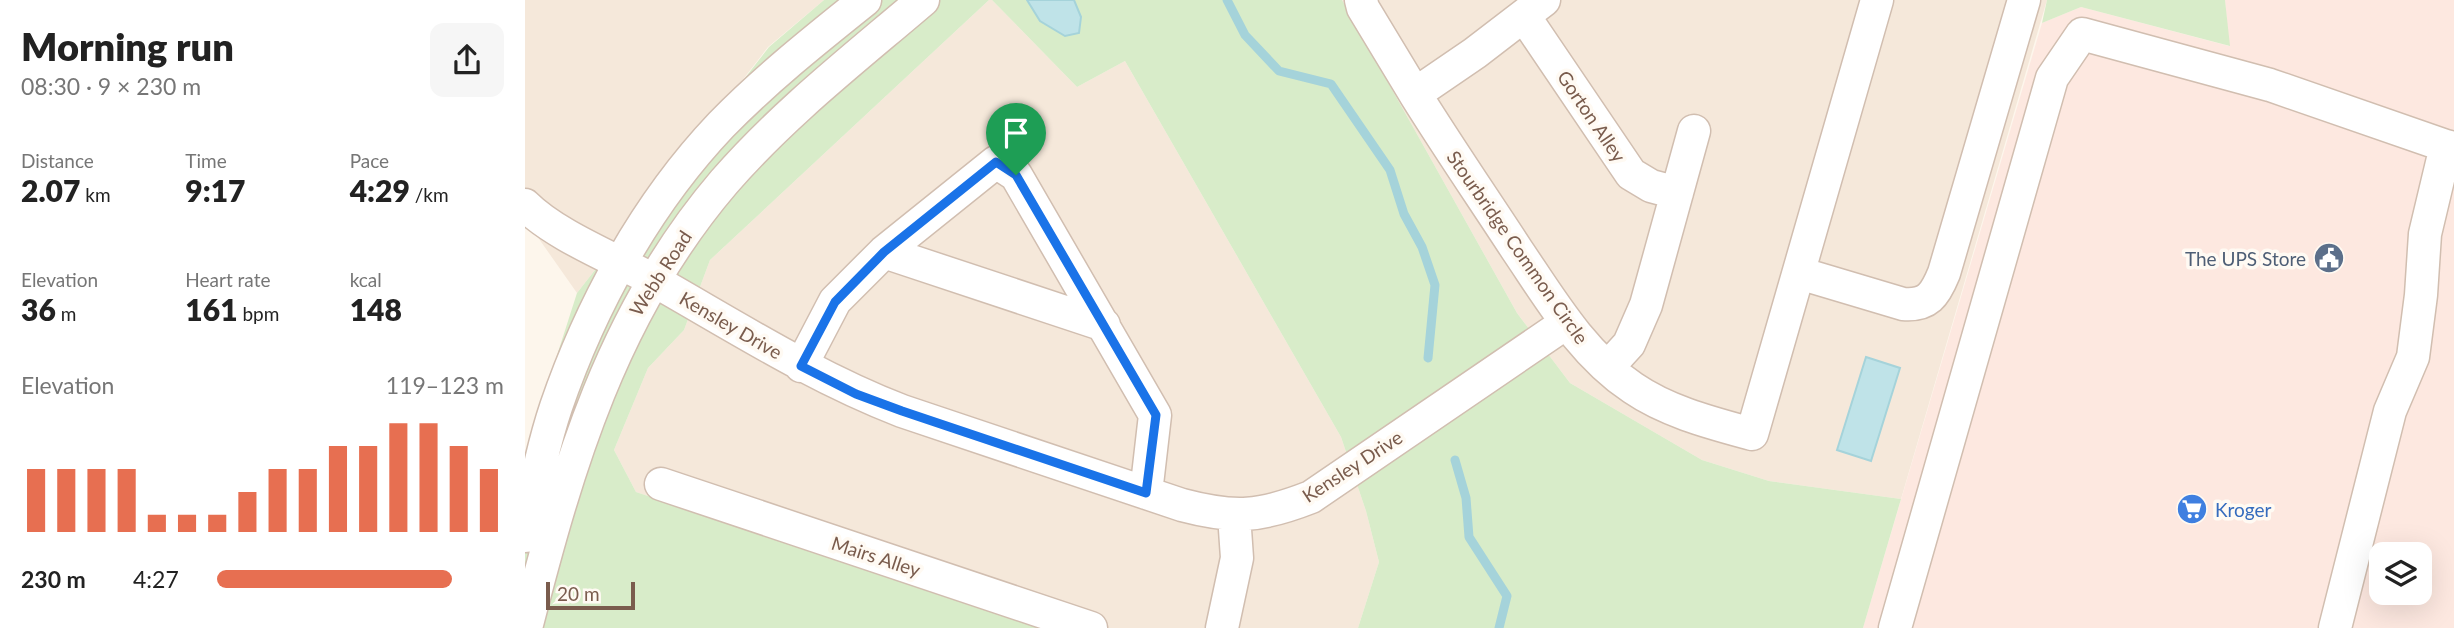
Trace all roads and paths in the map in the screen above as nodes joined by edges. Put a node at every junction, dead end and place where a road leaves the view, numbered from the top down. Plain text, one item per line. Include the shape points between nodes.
1 (865, 0) edge
2 (923, 0) edge
3 (1361, 0) edge
4 (1877, 0) edge
5 (2024, 0) edge
6 (1534, 8) edge
7 (1415, 93) junction
8 (1694, 131) dead end
9 (2450, 147) edge
10 (1677, 193) junction
11 (2443, 204) edge
12 (525, 205) edge
13 (884, 252) junction
14 (621, 263) junction
15 (1799, 273) junction
16 (653, 280) junction
17 (1566, 323) junction
18 (1104, 325) junction
19 (801, 366) junction
20 (1608, 367) junction
21 (661, 484) dead end
22 (1146, 493) junction
23 (1234, 515) junction
24 (525, 536) edge
25 (526, 628) edge
26 (1091, 628) edge
27 (1222, 628) edge
28 (1895, 628) edge
29 (2335, 628) edge

1 - 14 street, Webb Road via 776,71 720,127 662,199
2 - 16 street, Webb Road via 763,142 724,183
3 - 7 street, Stourbridge Common Circle
4 - 15 street, Stourbridge Common Circle
5 - 15 street via 1938,288 1928,300 1903,304
6 - 7 street
6 - 10 street, Gorton Alley via 1631,174
7 - 17 street, Stourbridge Common Circle
8 - 10 street
9 - 11 street
9 - 28 street via 2270,85 2082,34 2052,78
10 - 20 street via 1642,317 1629,344
11 - 29 street via 2425,234 2413,357 2391,411
12 - 14 street, Kensley Drive via 533,214
13 - 18 street
13 - 18 street via 996,162 1016,175
13 - 19 street via 835,302
14 - 16 street, Kensley Drive
14 - 24 street, Webb Road via 595,311 556,408
15 - 20 street, Stourbridge Common Circle via 1752,434 1668,406 1633,389
16 - 19 street, Kensley Drive
16 - 25 street, Webb Road via 625,330 593,406
17 - 20 street, Stourbridge Common Circle
17 - 23 street, Kensley Drive via 1311,496 1279,509
18 - 22 street via 1156,415
19 - 22 street, Kensley Drive via 902,411
21 - 26 street, Mairs Alley
22 - 23 street, Kensley Drive
23 - 27 street via 1237,558

